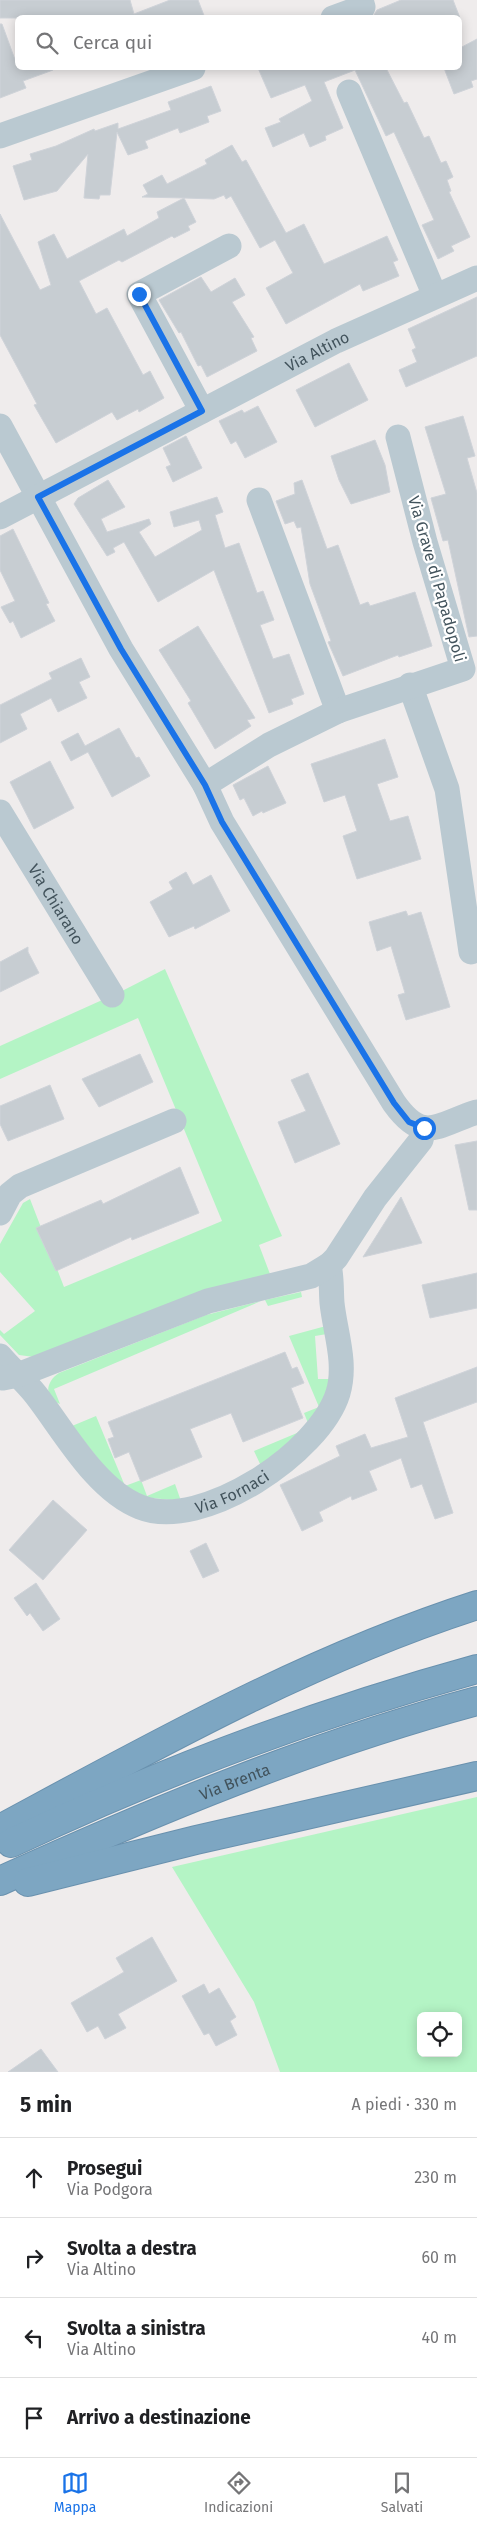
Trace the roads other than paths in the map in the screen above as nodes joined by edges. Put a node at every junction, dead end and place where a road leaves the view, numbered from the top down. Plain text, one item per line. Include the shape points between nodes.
1 (362, 4) edge
2 (339, 15) edge
3 (187, 70) edge
4 (349, 92) dead end
5 (0, 136) edge
6 (229, 246) dead end
7 (477, 278) edge
8 (435, 296) junction
9 (202, 411) junction
10 (0, 426) edge
11 (398, 437) dead end
12 (38, 497) junction
13 (259, 500) dead end
14 (0, 517) edge
15 (410, 685) junction
16 (338, 710) junction
17 (205, 785) junction
18 (0, 812) edge
19 (472, 952) dead end
20 (112, 995) dead end
21 (477, 1112) edge
22 (174, 1121) dead end
23 (424, 1128) junction
24 (0, 1213) edge
25 (329, 1265) junction
26 (0, 1356) edge
27 (9, 1377) edge
28 (477, 1605) edge
29 (477, 1669) edge
30 (477, 1701) edge
31 (477, 1776) edge
32 (0, 1829) edge
33 (0, 1848) edge
34 (0, 1881) edge
35 (0, 1888) edge

1 - 2 street
3 - 5 street
4 - 8 street
6 - 9 street via 139,294
7 - 8 street, Via Altino
8 - 9 street, Via Altino via 336,341
9 - 12 street, Via Altino
10 - 12 street
11 - 15 street, Via Grave di Papadopoli via 463,669
12 - 14 street, Via Altino
12 - 17 street via 121,649
13 - 16 street
15 - 16 street, Via Grave di Papadopoli
15 - 19 street via 447,789
16 - 17 street, Via Grave di Papadopoli via 269,745
17 - 23 street via 222,822 394,1103 409,1122
18 - 20 street, Via Chiarano
21 - 23 street via 438,1128
22 - 24 street via 20,1186 10,1194
23 - 25 street via 421,1140 375,1198
25 - 27 street via 311,1276 208,1302
25 - 27 street, Via Fornaci via 341,1366 339,1390 329,1415 303,1445 273,1468 243,1487 196,1508 173,1513 157,1512 139,1507 116,1493
26 - 27 street, Via Fornaci
28 - 32 highway via 286,1681 190,1727
29 - 33 highway, Via Brenta via 309,1720 93,1804
30 - 34 highway, Via Brenta via 319,1750 105,1834
31 - 35 highway

